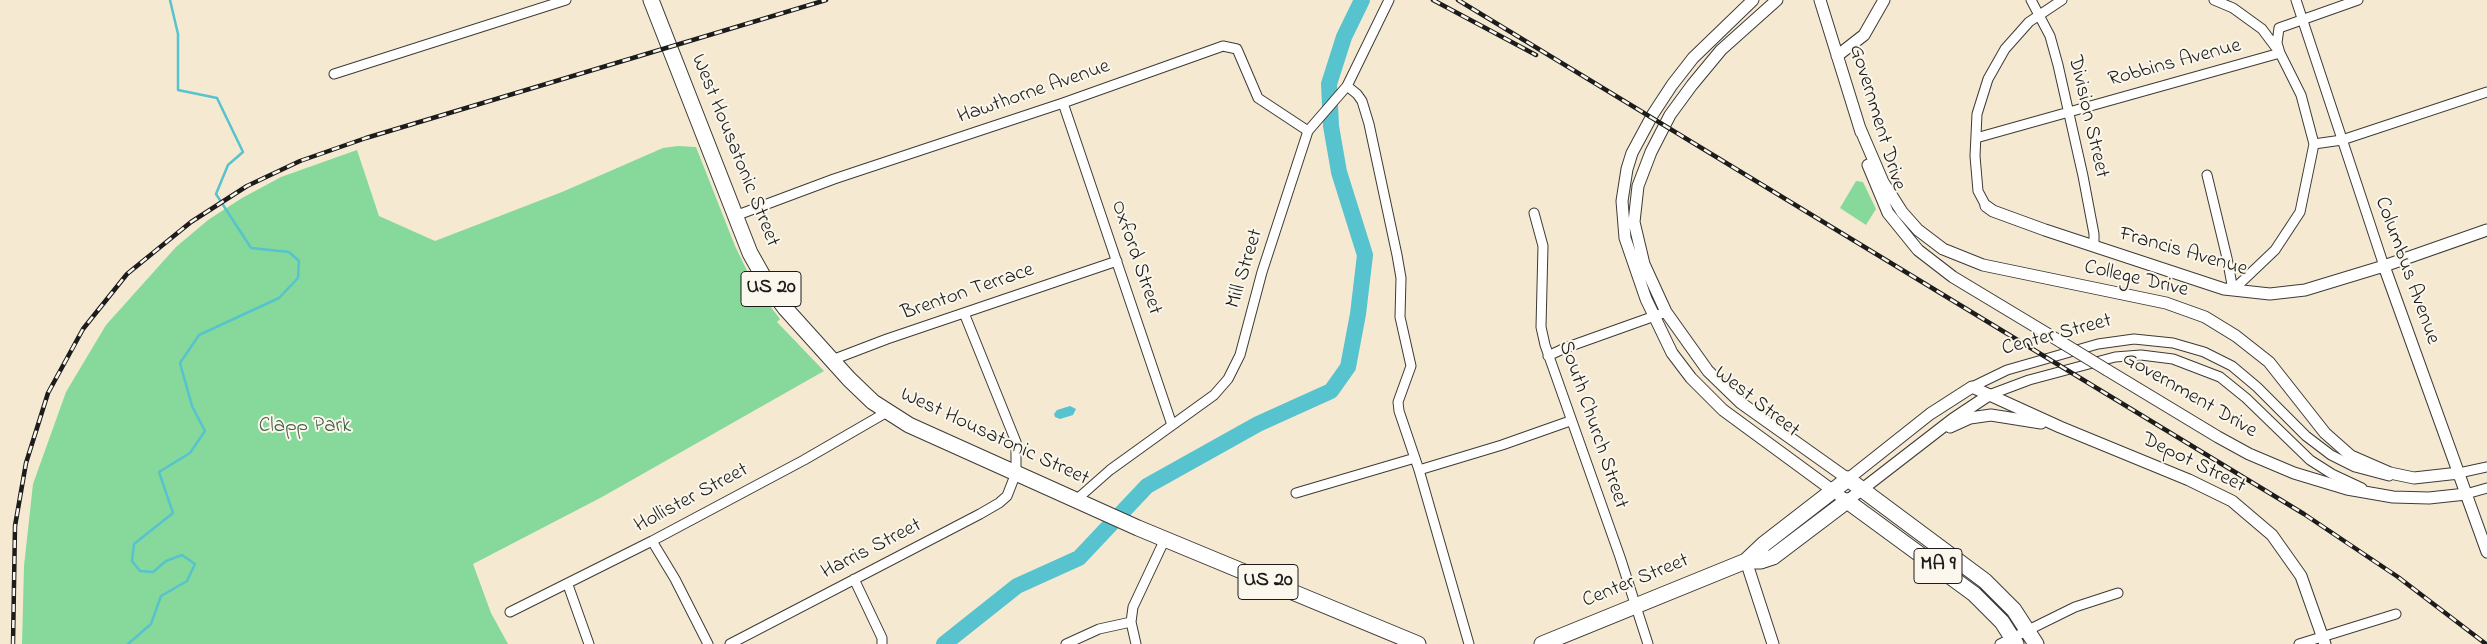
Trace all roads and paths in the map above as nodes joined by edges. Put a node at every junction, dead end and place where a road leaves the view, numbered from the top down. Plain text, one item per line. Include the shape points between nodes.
1 (566, 0) edge
2 (651, 0) edge
3 (1390, 0) edge
4 (1753, 0) edge
5 (1777, 0) edge
6 (1782, 0) edge
7 (1820, 0) edge
8 (1884, 0) edge
9 (2031, 0) edge
10 (2062, 0) edge
11 (2214, 0) edge
12 (2296, 0) edge
13 (2358, 0) edge
14 (1766, 9) junction
15 (2038, 16) junction
16 (2302, 19) junction
17 (2280, 53) junction
18 (1837, 56) junction
19 (334, 74) dead end
20 (1347, 86) junction
21 (2487, 92) edge
22 (1063, 103) junction
23 (2068, 112) junction
24 (1859, 126) junction
25 (1308, 131) junction
26 (1976, 138) junction
27 (2342, 140) junction
28 (2314, 144) junction
29 (2207, 175) dead end
30 (1986, 206) joint
31 (1534, 213) dead end
32 (736, 216) junction
33 (2487, 230) edge
34 (2094, 246) junction
35 (1117, 262) junction
36 (2384, 266) junction
37 (2233, 290) junction
38 (1666, 312) junction
39 (964, 313) junction
40 (1653, 317) junction
41 (1548, 356) junction
42 (832, 360) junction
43 (1972, 387) junction
44 (1989, 395) junction
45 (887, 412) junction
46 (1570, 421) junction
47 (1172, 425) junction
48 (2060, 427) junction
49 (1936, 433) junction
50 (1415, 458) junction
51 (2487, 467) edge
52 (1419, 470) junction
53 (2459, 473) junction
54 (1016, 474) junction
55 (2414, 478) junction
56 (1848, 479) junction
57 (2487, 488) edge
58 (1862, 490) junction
59 (1834, 491) junction
60 (1296, 493) dead end
61 (2466, 494) junction
62 (2381, 495) junction
63 (1847, 501) junction
64 (1082, 502) junction
65 (652, 540) junction
66 (1165, 540) junction
67 (2487, 552) edge
68 (1746, 561) junction
69 (854, 579) junction
70 (568, 585) junction
71 (2118, 593) dead end
72 (1635, 606) junction
73 (510, 612) dead end
74 (2396, 614) dead end
75 (1131, 622) junction
76 (2028, 630) junction
77 (881, 640) edge
78 (2324, 640) edge
79 (2009, 642) edge
80 (589, 644) edge
81 (708, 644) edge
82 (730, 644) edge
83 (1066, 644) edge
84 (1136, 644) edge
85 (1418, 644) edge
86 (1469, 644) edge
87 (1542, 644) edge
88 (1648, 644) edge
89 (1773, 644) edge
90 (2036, 644) edge
91 (2300, 644) edge

1 - 19 street
2 - 32 highway, West Housatonic Street / US 20
3 - 20 street, Mill Street
4 - 40 street, West Street via 1693,58 1672,86 1653,114 1627,169 1622,201 1625,238
5 - 14 street, West Street
6 - 14 street, West Street
7 - 18 street, Government Drive
8 - 18 street via 1864,36
9 - 15 street, Division Street
10 - 15 street
11 - 17 street via 2233,8 2262,29
12 - 16 street, Columbus Avenue
13 - 16 street
14 - 38 street, West Street via 1721,50 1692,84 1670,116 1640,179 1635,206 1637,242 1652,285
15 - 23 street, Division Street via 2050,36
15 - 26 street via 2005,49 1988,79 1977,114
16 - 17 street via 2279,28 2277,43
16 - 27 street, Columbus Avenue
17 - 23 street, Robbins Avenue
17 - 28 street via 2301,96
18 - 24 street, Government Drive
20 - 25 street, Mill Street
20 - 50 street via 1362,101 1369,124 1398,262 1400,317 1410,366 1398,402
21 - 27 street
22 - 25 street, Hawthorne Avenue via 1230,46 1237,49 1242,57 1258,98
22 - 32 street, Hawthorne Avenue
22 - 35 street, Oxford Street
23 - 26 street, Robbins Avenue
23 - 34 street, Division Street
24 - 55 street, College Drive via 1890,194 1912,224 1935,243 1983,265 2166,303 2205,317 2269,362 2341,450 2377,468
24 - 62 street, Government Drive, bridge via 1877,191 1893,221 1928,260 2249,454 2314,480
25 - 47 street, Mill Street via 1262,272 1240,355 1221,388
26 - 30 street via 1978,191
27 - 28 street
27 - 36 street, Columbus Avenue
28 - 37 street via 2300,212 2274,250
29 - 37 street
30 - 34 street, Francis Avenue
31 - 41 street, South Church Street via 1543,246 1541,328
32 - 42 highway, West Housatonic Street / US 20 via 750,253 768,285
33 - 36 street, Francis Avenue
34 - 37 street, Francis Avenue
35 - 39 street, Brenton Terrace
35 - 47 street, Oxford Street
36 - 37 street, Francis Avenue via 2305,290 2270,294
36 - 53 street, Columbus Avenue
38 - 40 street
38 - 56 street, West Street via 1695,356 1729,393
39 - 42 street, Brenton Terrace
39 - 54 street via 1016,442
40 - 41 street
40 - 59 street, West Street via 1680,365 1713,400
41 - 46 street, South Church Street
42 - 45 highway, West Housatonic Street / US 20 via 862,392
43 - 44 street, Depot Street
43 - 55 street, Center Street via 2007,370 2104,343 2145,339 2174,343 2204,352 2232,366 2331,456 2365,471
43 - 56 street, Center Street via 1930,414
44 - 48 street, Depot Street
44 - 49 street, Center Street
44 - 62 street, Center Street via 2029,380 2115,357 2141,355 2173,359 2220,377 2310,460 2337,477
45 - 54 highway, West Housatonic Street / US 20
45 - 65 street, Hollister Street
46 - 52 street
46 - 72 street, South Church Street
47 - 64 street, Mill Street via 1110,470
48 - 49 street, Depot Street via 1991,415 1970,418
48 - 78 street, Depot Street via 2211,490 2246,511 2272,535 2293,562
49 - 58 street, Center Street
50 - 52 street
50 - 60 street
51 - 53 street, Center Street
52 - 86 street
53 - 55 street, Center Street
53 - 61 street, Columbus Avenue
54 - 64 highway, West Housatonic Street / US 20
54 - 69 street, Harris Street via 1007,496 999,503
56 - 58 highway, West Street / MA 9
56 - 59 highway, Center Street
57 - 61 street, Center Street
58 - 63 street, Center Street
58 - 76 highway, West Street / MA 9 via 1986,581
59 - 63 street, West Street
59 - 68 highway, Center Street
61 - 62 street, Center Street via 2429,498
61 - 67 street, Columbus Avenue
63 - 68 highway, Center Street via 1773,557
63 - 79 highway, West Street / MA 9 via 1989,607
64 - 66 highway, West Housatonic Street / US 20
65 - 70 street, Hollister Street
65 - 81 street
66 - 75 street via 1133,607
66 - 85 highway, West Housatonic Street / US 20
68 - 72 highway, Center Street
68 - 89 street
69 - 77 street
69 - 82 street, Harris Street
70 - 73 street, Hollister Street
70 - 80 street
71 - 76 street
72 - 87 highway, Center Street
72 - 88 street, South Church Street
74 - 78 street
75 - 83 street via 1099,629
75 - 84 street
76 - 79 street
76 - 90 highway, West Street / MA 9
78 - 91 street

